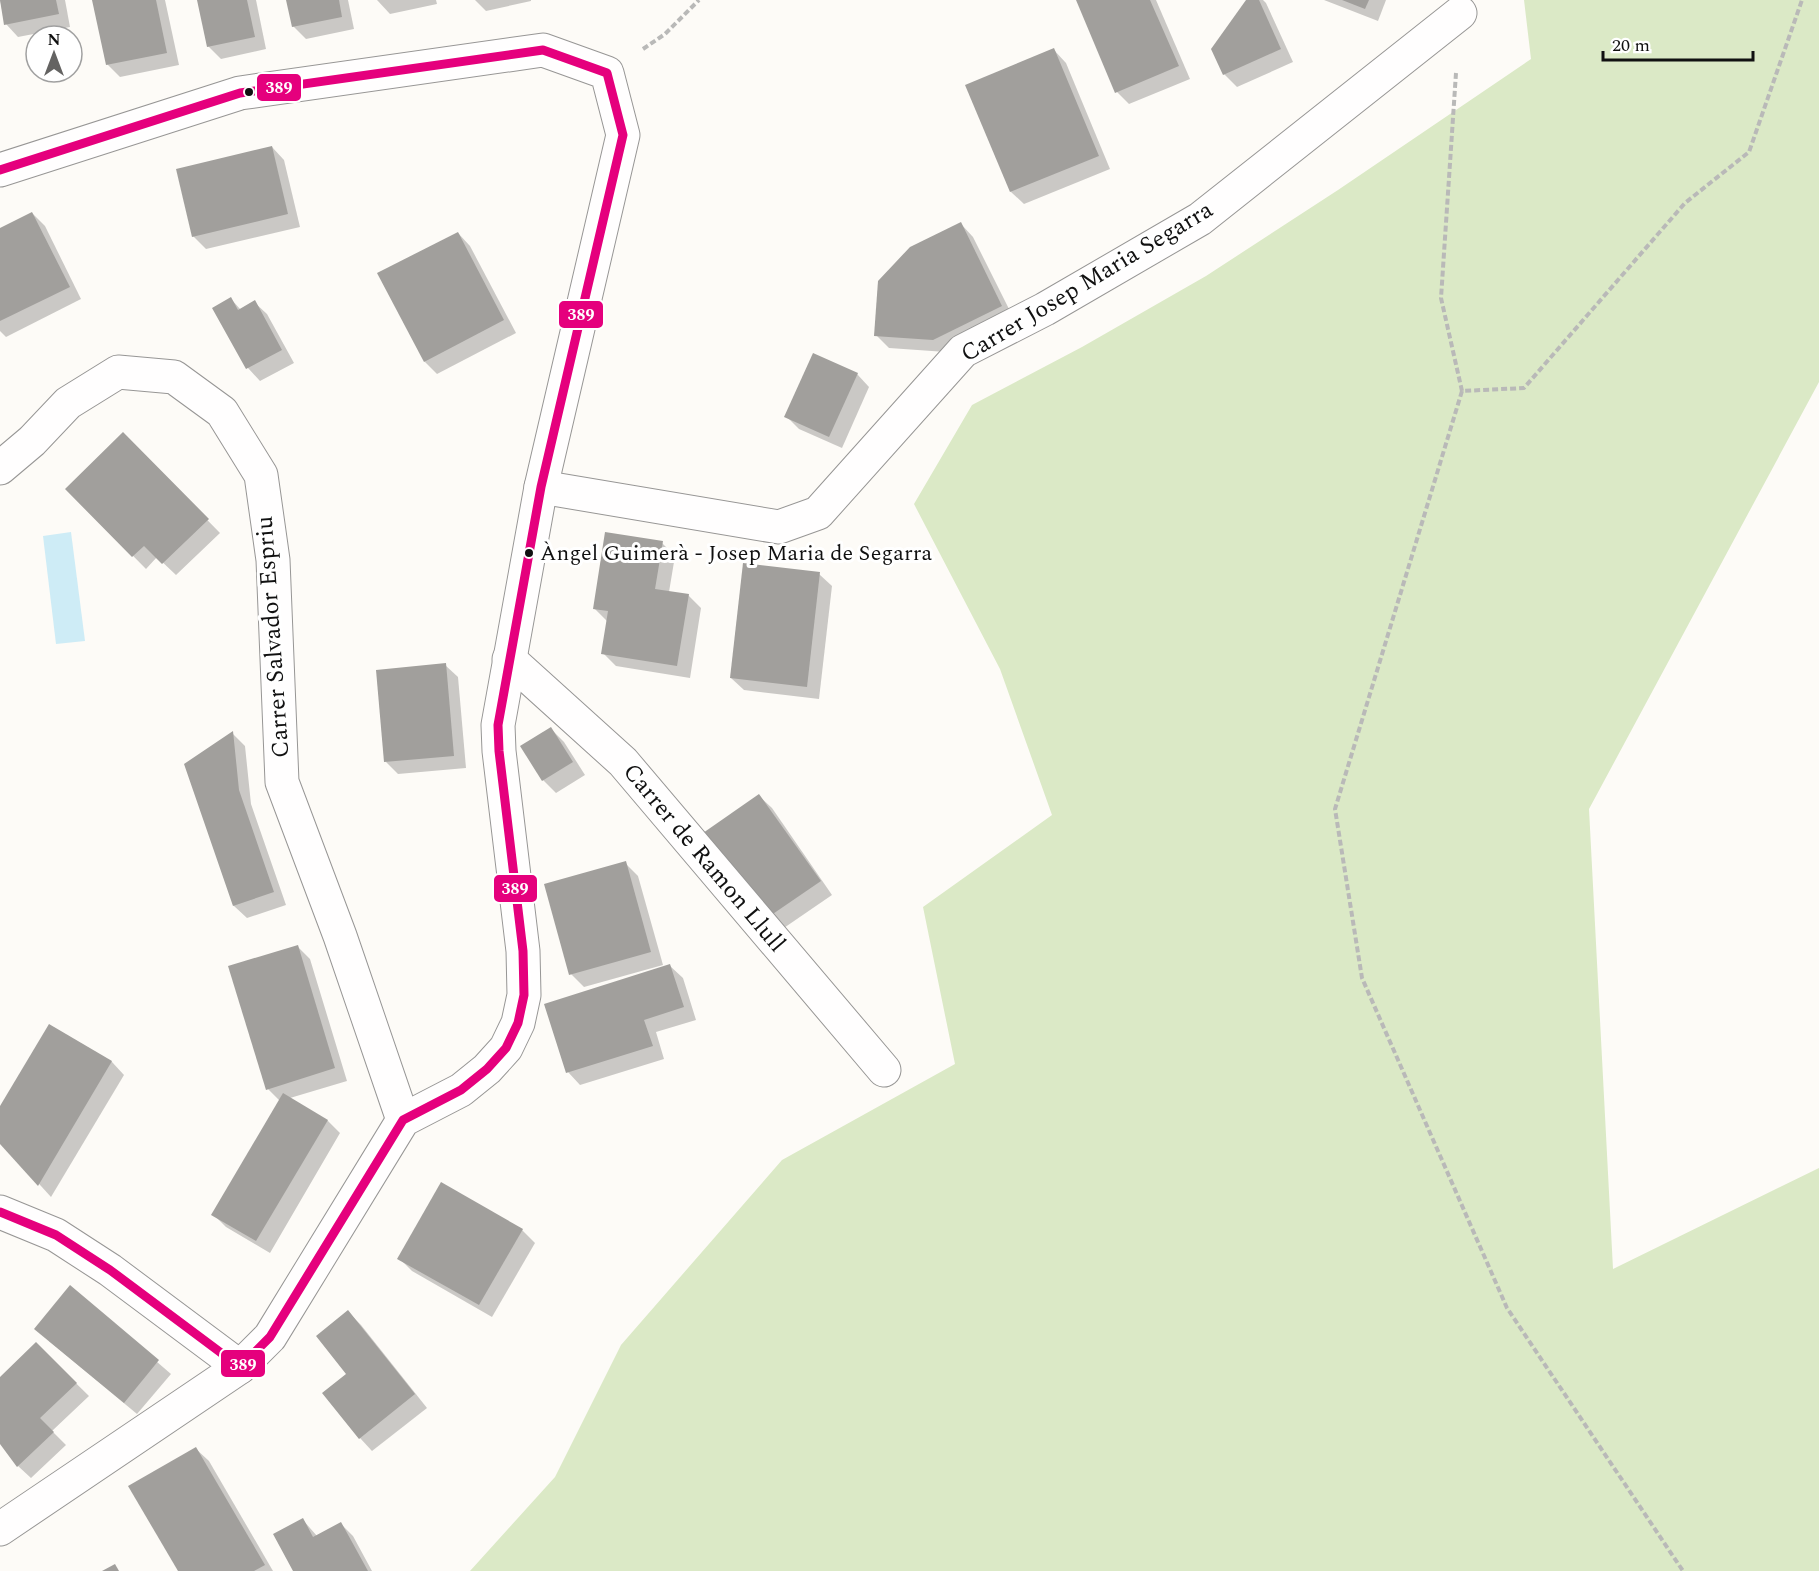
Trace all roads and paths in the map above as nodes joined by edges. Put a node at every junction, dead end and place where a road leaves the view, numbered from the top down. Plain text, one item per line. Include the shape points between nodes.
1 (699, 0) edge
2 (1802, 0) edge
3 (1460, 13) joint
4 (607, 72) junction
5 (0, 170) edge
6 (1462, 391) junction
7 (0, 468) edge
8 (541, 487) junction
9 (509, 659) junction
10 (884, 1070) dead end
11 (403, 1120) junction
12 (0, 1212) edge
13 (240, 1367) junction
14 (0, 1529) edge
15 (1683, 1571) edge

1 - 4 path via 665,34
2 - 6 path via 1749,153 1685,203 1524,388
3 - 6 path via 1441,298
3 - 8 street, Carrer Josep Maria Segarra via 1200,219 1045,309 963,351 818,513 779,527
4 - 5 street via 543,50 240,93
4 - 8 street via 623,135
6 - 15 path via 1335,809 1362,978 1507,1308
7 - 11 street, Carrer Salvador Espriu via 68,403 118,372 174,377 222,412 256,466 261,475 273,560 282,782
8 - 9 street
9 - 10 street, Carrer de Ramon Llull via 623,762
9 - 11 street via 498,725 523,951 524,995 518,1023 506,1048 487,1069 460,1090
11 - 13 street via 270,1337
12 - 13 street via 56,1234
13 - 14 street

